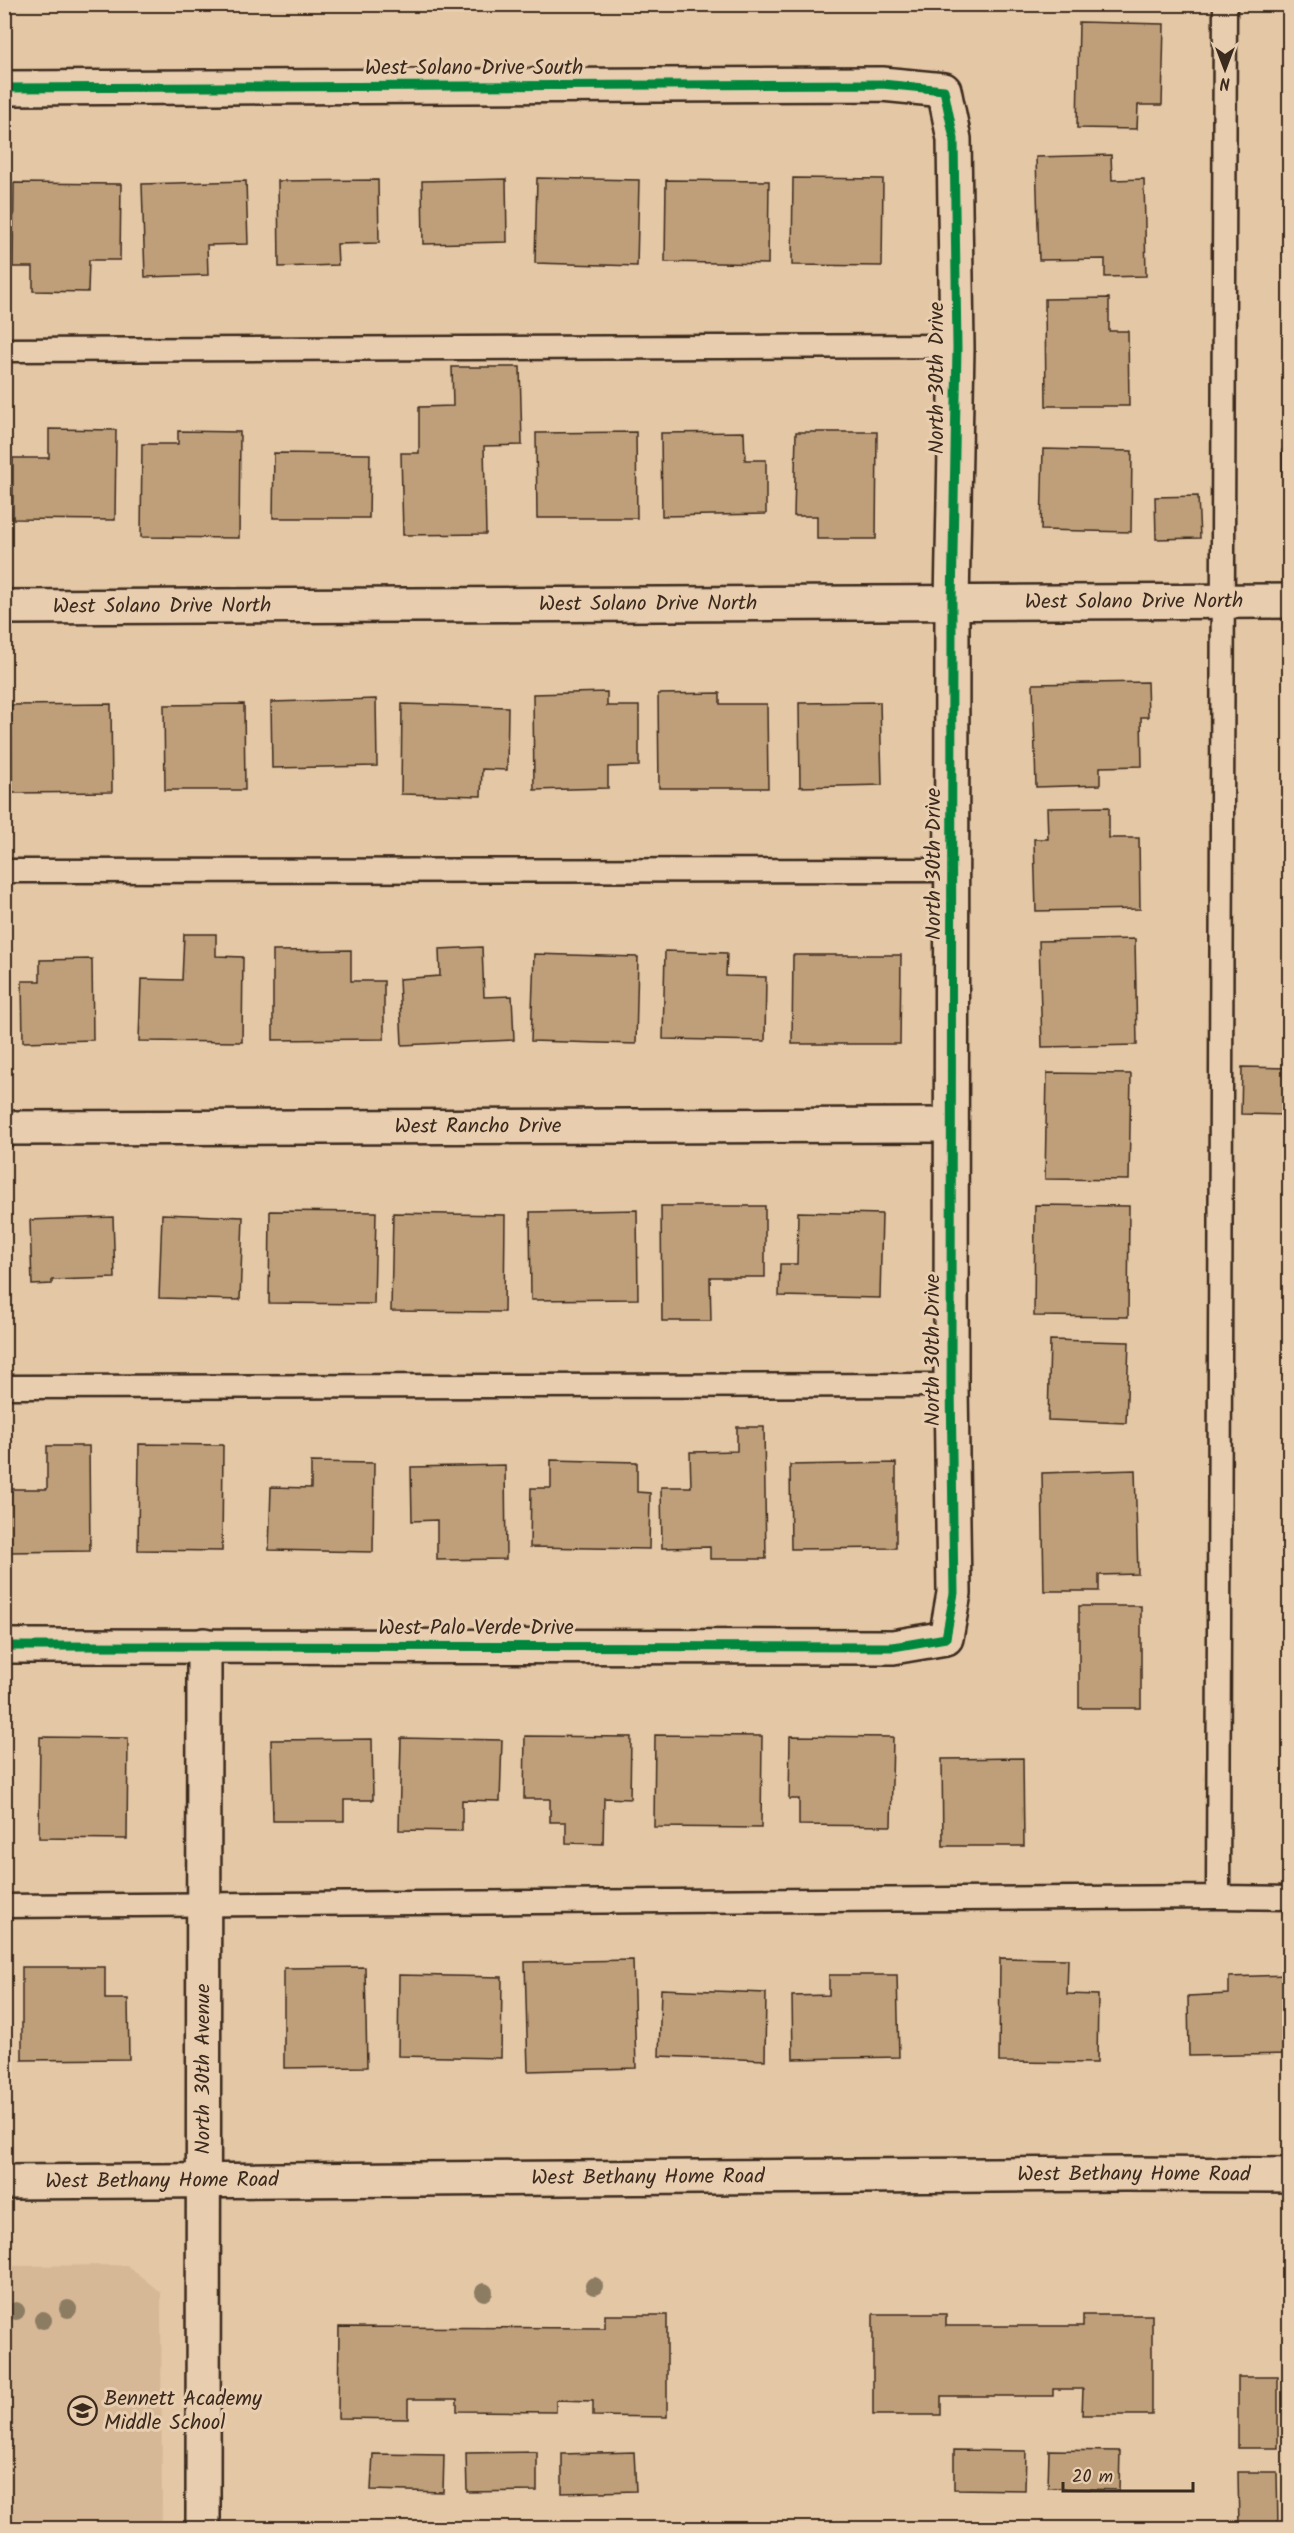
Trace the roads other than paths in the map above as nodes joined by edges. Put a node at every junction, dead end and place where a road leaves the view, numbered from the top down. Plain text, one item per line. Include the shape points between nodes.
1 (1225, 4) edge
2 (4, 88) edge
3 (944, 90) joint
4 (956, 346) junction
5 (4, 350) edge
6 (1223, 602) junction
7 (1290, 602) edge
8 (952, 603) junction
9 (4, 607) edge
10 (952, 870) junction
11 (4, 871) edge
12 (951, 1125) junction
13 (4, 1128) edge
14 (951, 1385) junction
15 (4, 1387) edge
16 (946, 1638) joint
17 (204, 1645) junction
18 (4, 1646) edge
19 (1218, 1897) junction
20 (1290, 1898) edge
21 (205, 1905) junction
22 (4, 1906) edge
23 (1290, 2175) edge
24 (204, 2181) junction
25 (4, 2182) edge
26 (203, 2529) edge

1 - 6 lane
2 - 3 street, West Solano Drive South via 882,84
3 - 4 street, North 30th Drive via 954,140
4 - 5 lane
4 - 8 street, North 30th Drive
6 - 7 street, West Solano Drive North
6 - 8 street, West Solano Drive North
6 - 19 lane
8 - 9 street, West Solano Drive North
8 - 10 street, North 30th Drive
10 - 11 lane
10 - 12 street, North 30th Drive
12 - 13 street, West Rancho Drive
12 - 14 street, North 30th Drive
14 - 15 lane
14 - 16 street, North 30th Drive via 954,1593
16 - 17 street, West Palo Verde Drive via 892,1647
17 - 18 street, West Palo Verde Drive
17 - 21 street, North 30th Avenue
19 - 20 lane
19 - 21 lane
21 - 22 lane
21 - 24 street, North 30th Avenue
23 - 24 street, West Bethany Home Road
24 - 25 street, West Bethany Home Road
24 - 26 street, North 30th Avenue

